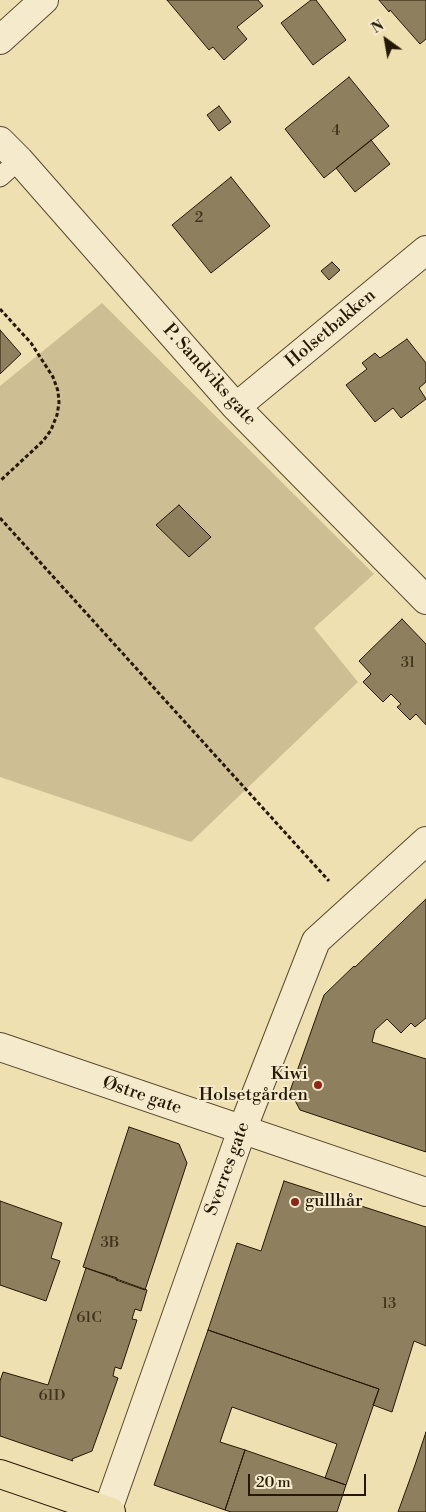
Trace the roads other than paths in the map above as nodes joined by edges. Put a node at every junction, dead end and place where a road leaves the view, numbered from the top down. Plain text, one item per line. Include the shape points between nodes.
1 (44, 0) edge
2 (0, 40) edge
3 (6, 159) edge
4 (426, 250) edge
5 (236, 407) junction
6 (426, 600) edge
7 (426, 841) edge
8 (0, 1047) edge
9 (242, 1130) junction
10 (426, 1192) edge
11 (0, 1474) edge
12 (108, 1512) edge

1 - 2 street
3 - 5 street, P. Sandviks gate
4 - 5 street, Holsetbakken
5 - 6 street, P. Sandviks gate
7 - 9 street, Sverres gate via 316,941
8 - 9 street, Østre gate
9 - 10 street, Østre gate
9 - 12 street, Sverres gate
11 - 12 main road

